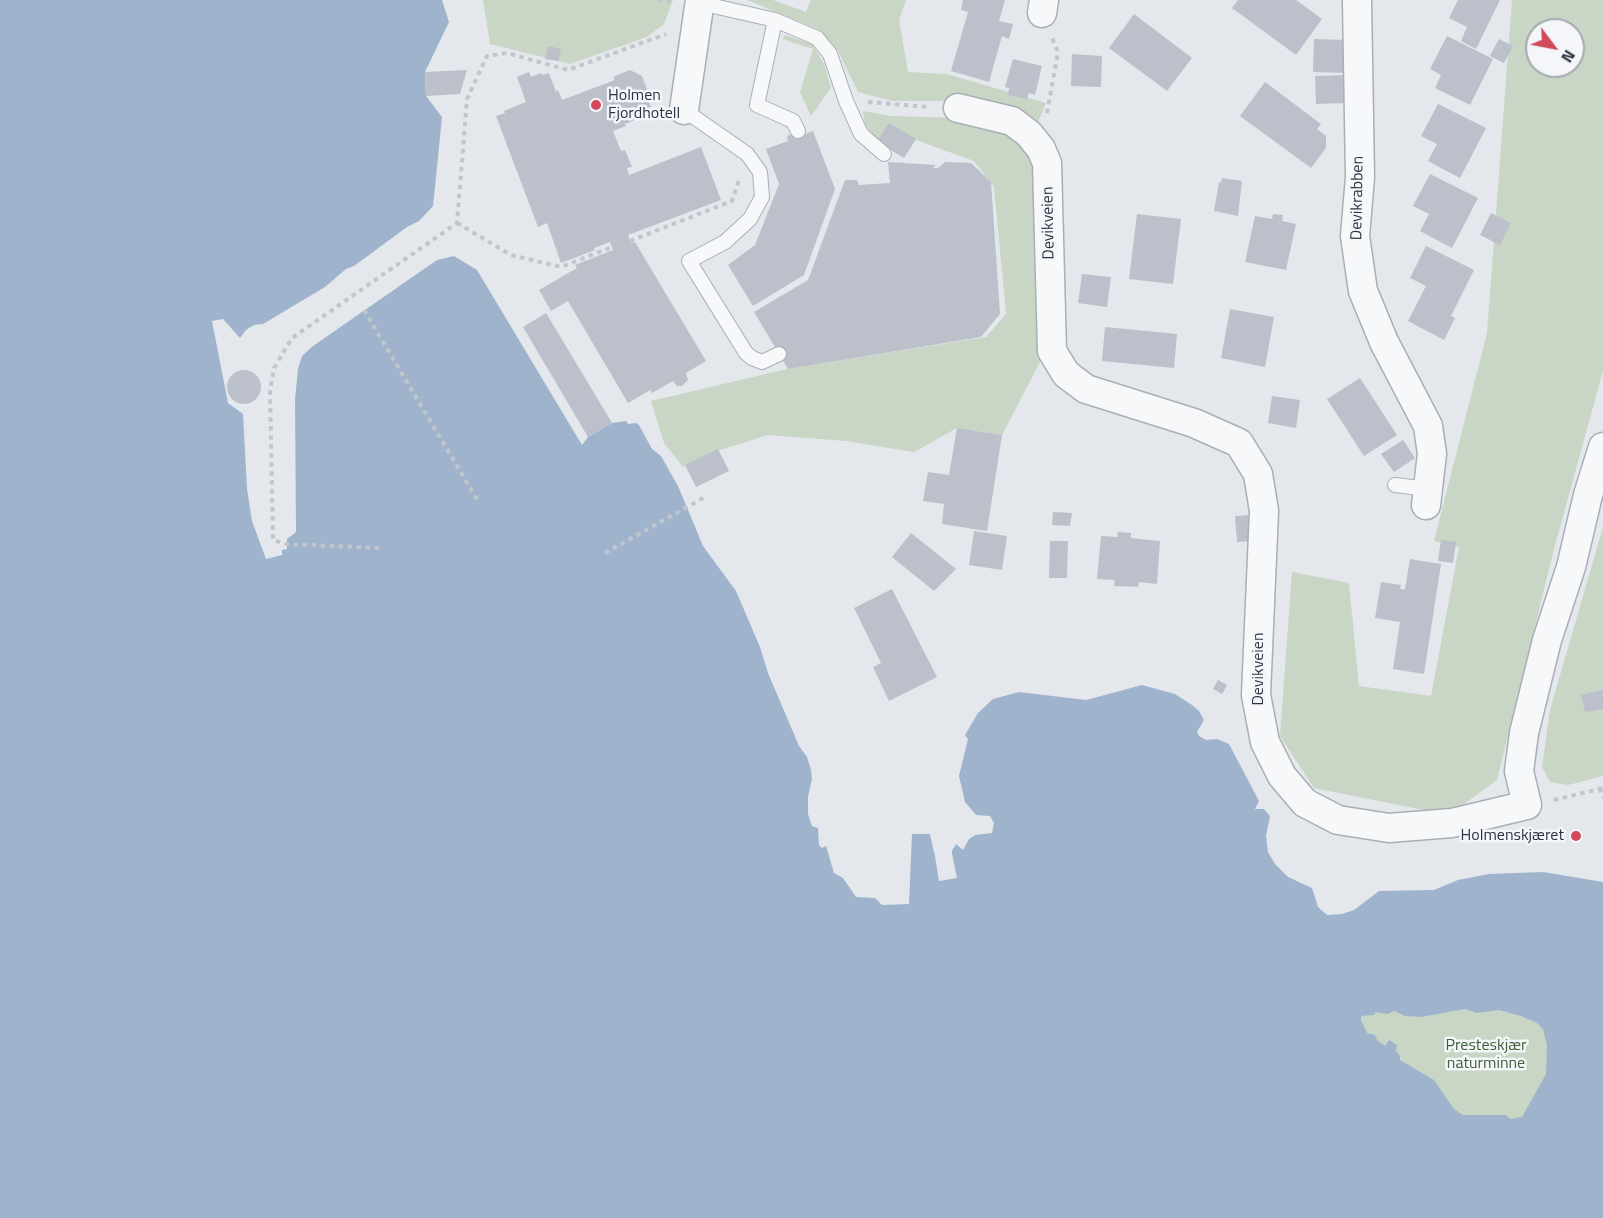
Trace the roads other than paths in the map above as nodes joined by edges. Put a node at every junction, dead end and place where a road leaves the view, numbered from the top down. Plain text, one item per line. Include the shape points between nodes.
1 (1357, 0) edge
2 (699, 9) edge
3 (775, 20) junction
4 (958, 108) road end
5 (684, 110) joint
6 (798, 131) dead end
7 (884, 153) dead end
8 (779, 354) dead end
9 (1603, 447) edge
10 (1395, 486) dead end
11 (1427, 497) joint

1 - 11 street, Devikrabben via 1360,177 1355,236 1363,291 1384,342 1428,426 1432,454
2 - 3 lane
2 - 5 street
3 - 6 lane via 757,105 793,121
3 - 7 lane via 817,38 830,54 861,134
4 - 9 street, Devikveien via 1012,121 1029,134 1047,163 1052,351 1066,374 1086,389 1194,423 1239,443 1258,474 1264,511 1256,694 1265,742 1282,776 1305,803 1338,820 1389,828 1452,823 1527,805 1519,771 1524,733
5 - 8 lane via 747,154 760,172 762,197 750,219 725,242 689,261 747,353 762,362
10 - 11 lane, Devikrabben

